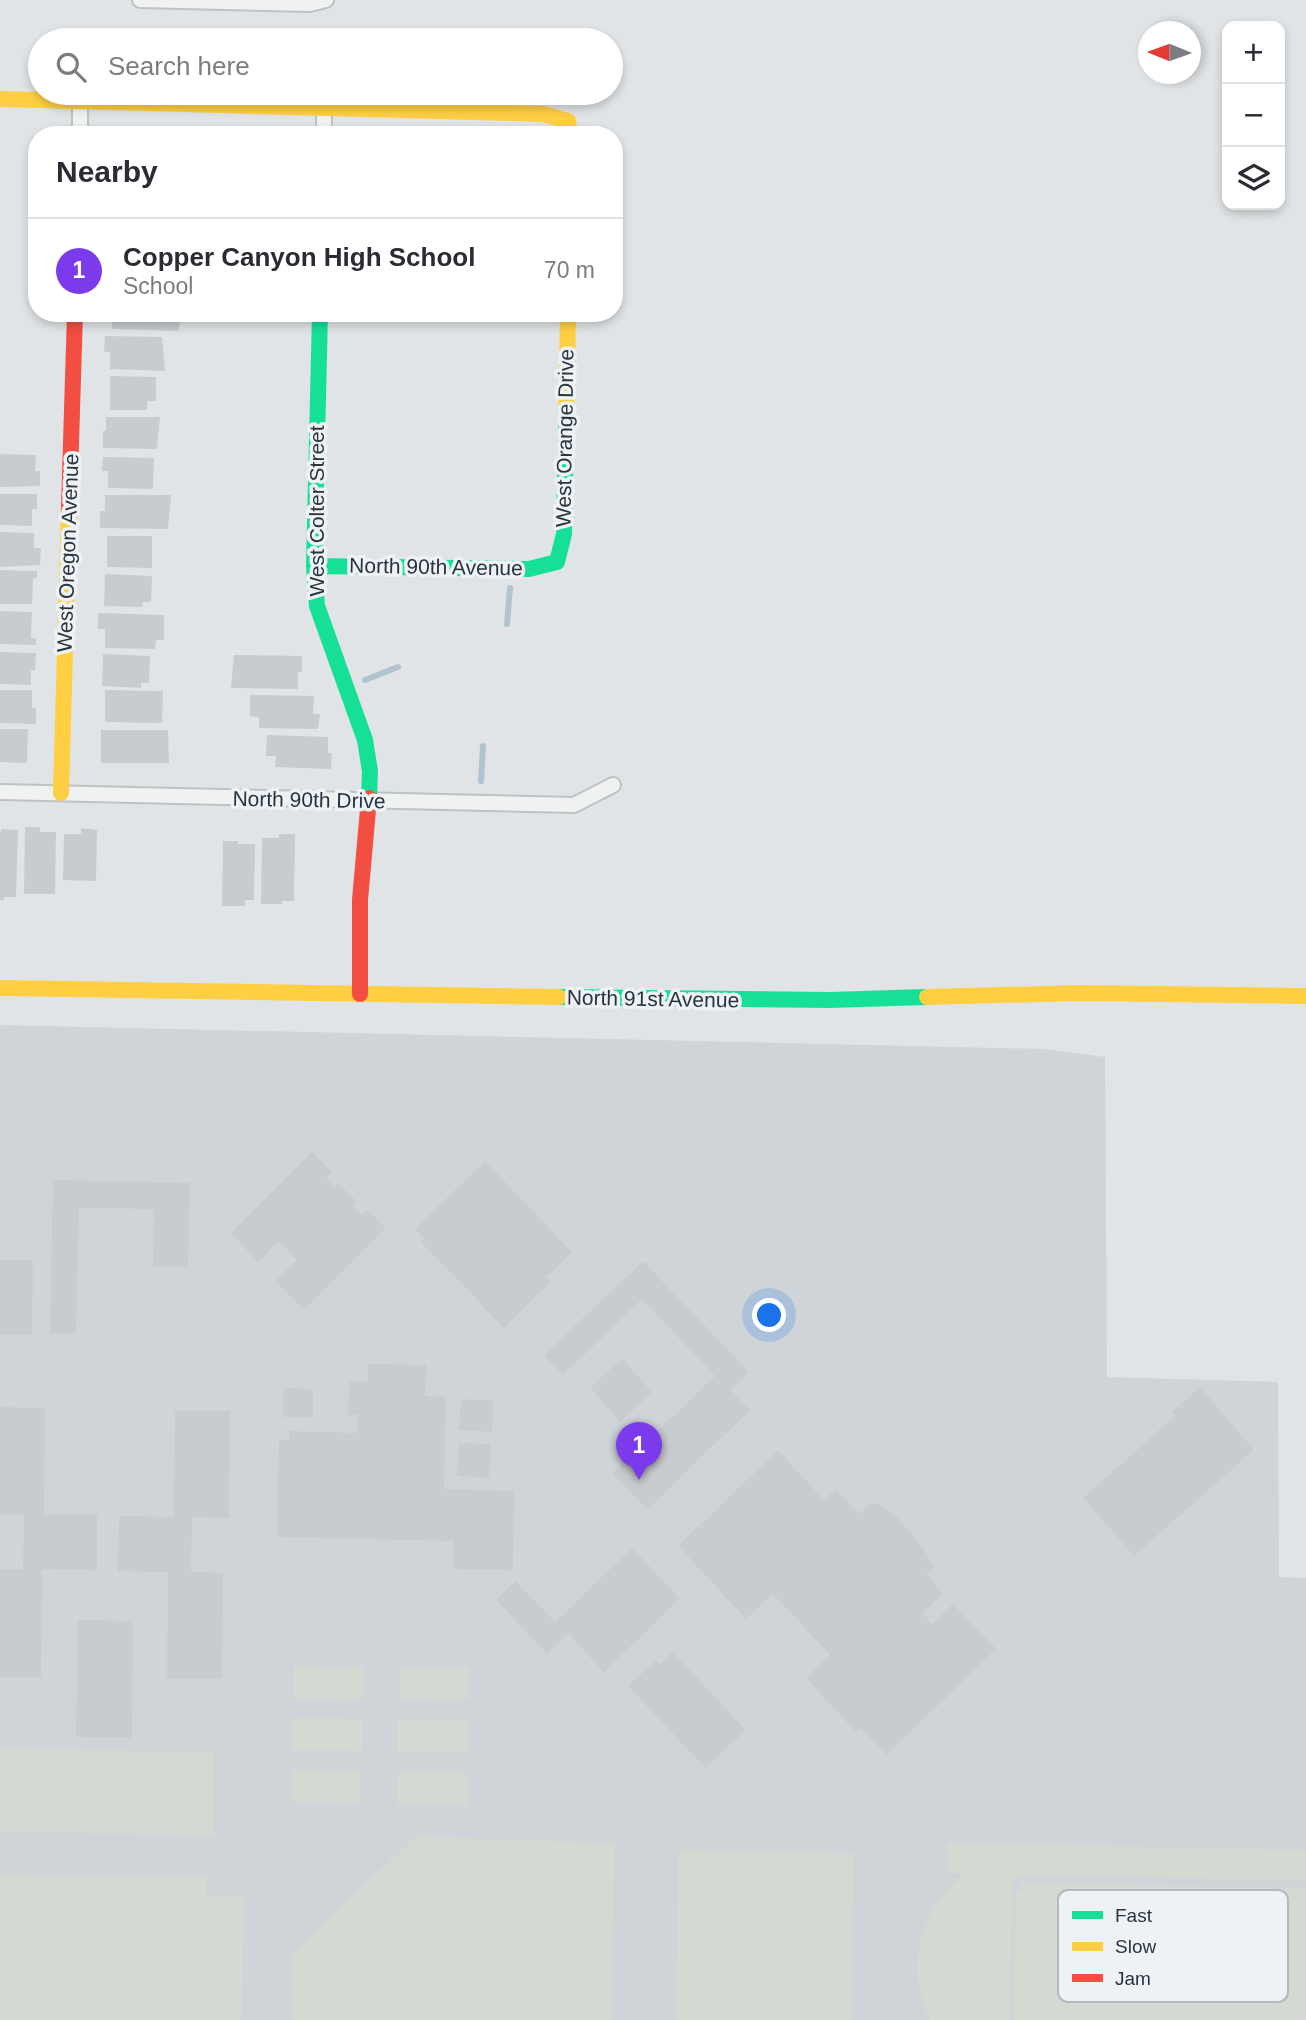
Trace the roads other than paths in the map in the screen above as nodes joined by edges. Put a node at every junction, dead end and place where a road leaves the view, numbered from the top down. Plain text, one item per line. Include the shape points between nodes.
1 (140, 0) edge
2 (326, 0) edge
3 (0, 99) edge
4 (28, 100) edge
5 (80, 105) edge
6 (243, 105) edge
7 (324, 107) junction
8 (79, 126) edge
9 (324, 126) edge
10 (565, 126) edge
11 (75, 322) edge
12 (320, 322) edge
13 (568, 322) edge
14 (557, 562) joint
15 (314, 566) junction
16 (613, 785) dead end
17 (0, 792) edge
18 (61, 793) junction
19 (369, 802) junction
20 (0, 988) edge
21 (360, 994) junction
22 (1306, 996) edge

1 - 2 street via 310,4
3 - 4 street
5 - 8 street
6 - 7 street
7 - 9 street
7 - 10 street via 543,114
11 - 18 street, West Oregon Avenue
12 - 15 street, West Colter Street
13 - 14 street, West Orange Drive via 564,534
14 - 15 street, North 90th Avenue via 529,569
15 - 19 street, West Colter Street via 317,606 365,740
16 - 19 street, North 90th Drive via 574,805
17 - 18 street, North 90th Drive
18 - 19 street, North 90th Drive
19 - 21 street, West Colter Street via 360,900
20 - 21 street, North 91st Avenue
21 - 22 street, North 91st Avenue via 706,1000 1080,993

